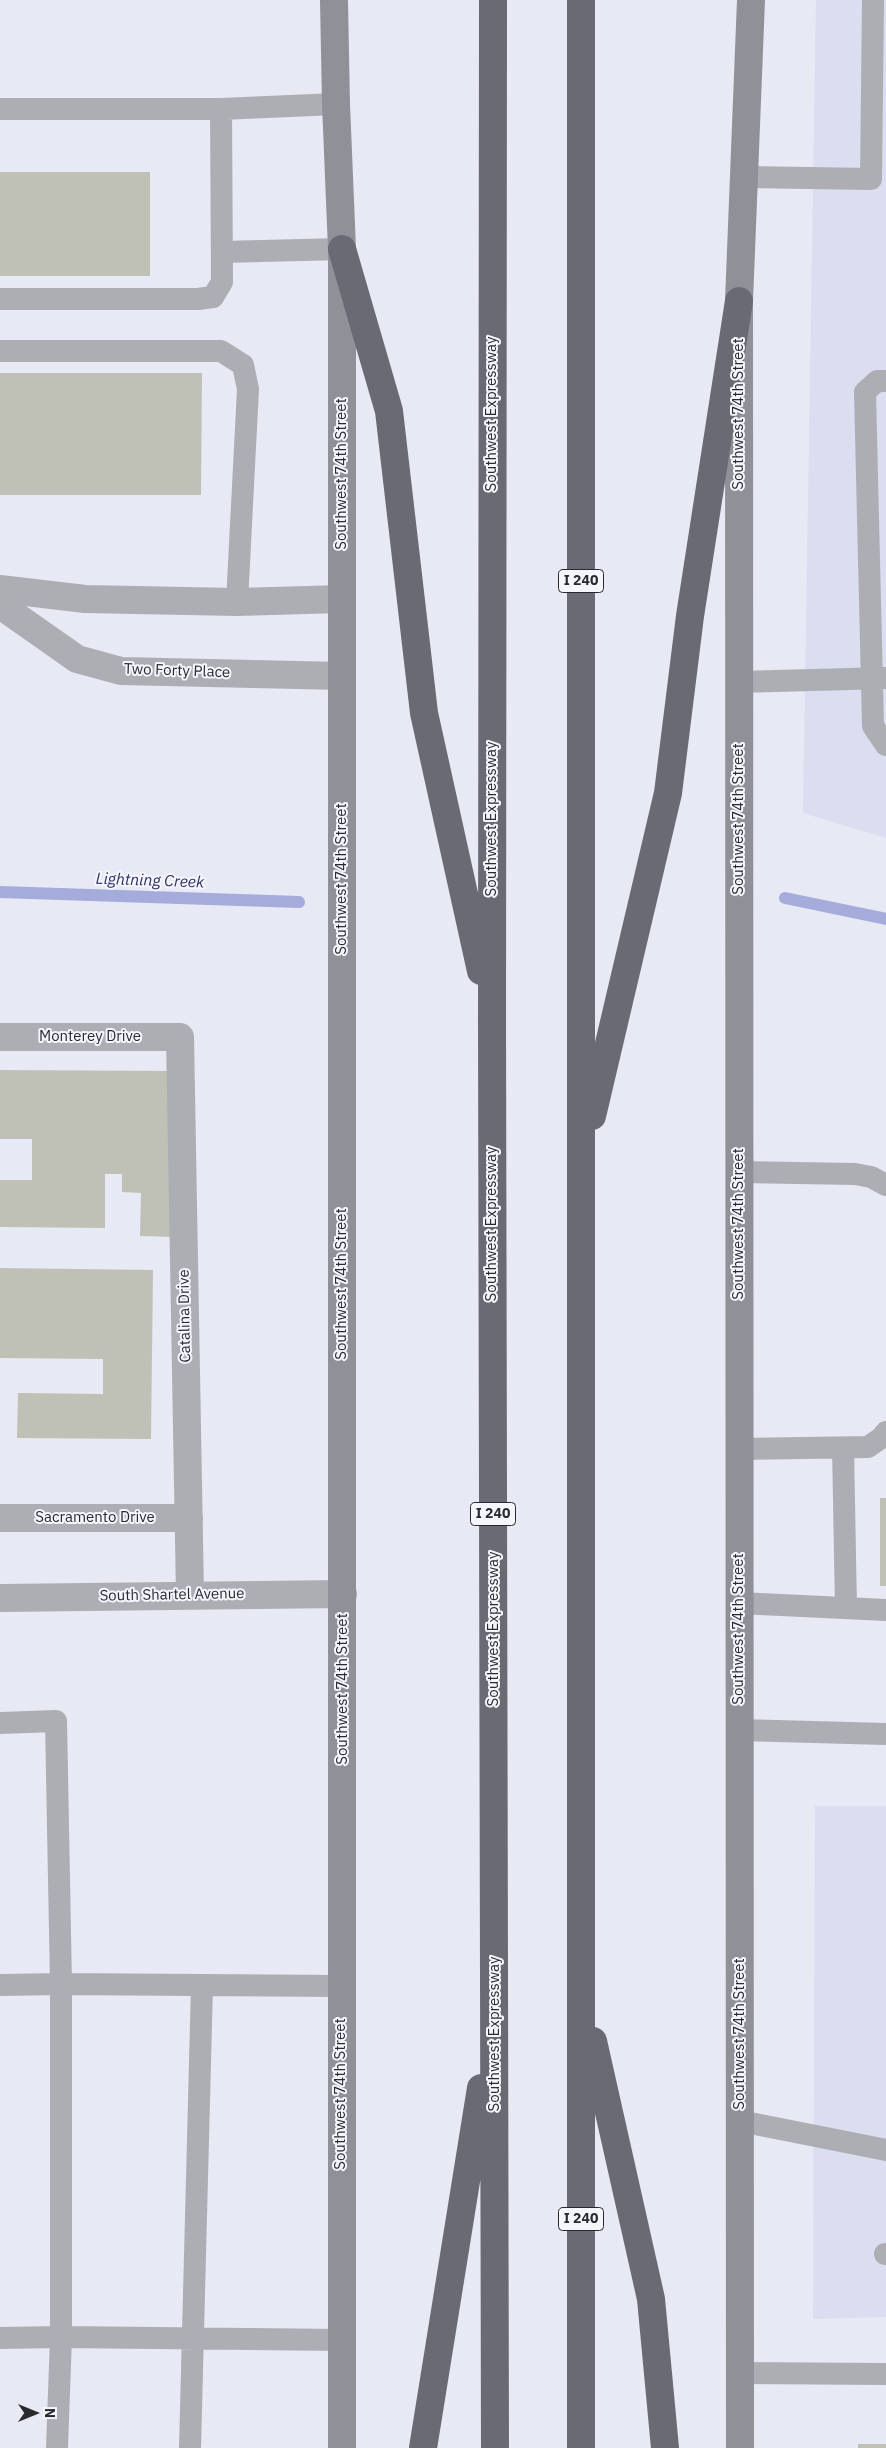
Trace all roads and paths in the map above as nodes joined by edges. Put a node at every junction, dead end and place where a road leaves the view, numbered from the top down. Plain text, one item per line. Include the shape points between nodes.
1 (334, 0) edge
2 (493, 0) edge
3 (581, 0) edge
4 (751, 0) edge
5 (873, 0) edge
6 (336, 104) junction
7 (0, 109) edge
8 (221, 109) junction
9 (744, 177) junction
10 (879, 179) edge
11 (342, 249) junction
12 (222, 252) junction
13 (0, 299) edge
14 (739, 300) junction
15 (0, 351) edge
16 (886, 381) edge
17 (0, 589) edge
18 (342, 600) junction
19 (238, 602) junction
20 (0, 605) edge
21 (342, 676) junction
22 (879, 678) edge
23 (739, 682) junction
24 (886, 745) edge
25 (492, 1022) junction
26 (180, 1037) joint
27 (0, 1038) edge
28 (581, 1161) junction
29 (739, 1172) junction
30 (886, 1185) edge
31 (886, 1432) edge
32 (844, 1448) junction
33 (739, 1449) junction
34 (0, 1518) edge
35 (189, 1518) junction
36 (343, 1594) junction
37 (190, 1595) junction
38 (0, 1598) edge
39 (739, 1603) junction
40 (846, 1608) junction
41 (886, 1610) edge
42 (0, 1723) edge
43 (740, 1730) junction
44 (886, 1734) edge
45 (60, 1984) junction
46 (0, 1985) edge
47 (202, 1985) junction
48 (341, 1986) junction
49 (581, 1991) junction
50 (495, 2005) junction
51 (740, 2121) junction
52 (886, 2150) edge
53 (61, 2337) junction
54 (0, 2338) edge
55 (192, 2340) junction
56 (342, 2340) junction
57 (740, 2373) junction
58 (886, 2374) edge
59 (58, 2448) edge
60 (190, 2448) edge
61 (342, 2448) edge
62 (423, 2448) edge
63 (495, 2448) edge
64 (581, 2448) edge
65 (665, 2448) edge
66 (740, 2448) edge

1 - 6 main road, Southwest 74th Street
2 - 25 highway, Southwest Expressway / I 240
3 - 28 highway, I 240
4 - 9 main road, Southwest 74th Street
5 - 10 lane
6 - 8 lane
6 - 11 main road, Southwest 74th Street
7 - 8 lane
8 - 12 lane
9 - 10 lane
9 - 14 main road, Southwest 74th Street
11 - 12 lane
11 - 18 main road, Southwest 74th Street
11 - 25 highway via 389,411 424,713
12 - 13 lane via 222,282 213,297
14 - 23 main road, Southwest 74th Street
14 - 28 highway via 690,616 668,793
15 - 19 lane via 221,351 243,365 248,389
16 - 22 lane via 877,381 865,392
17 - 19 street via 85,600
18 - 19 street
18 - 21 main road, Southwest 74th Street
20 - 21 street, Two Forty Place via 77,660 121,671
21 - 36 main road, Southwest 74th Street
22 - 23 lane
22 - 24 lane via 872,726
23 - 29 main road, Southwest 74th Street
25 - 50 highway, Southwest Expressway / I 240
26 - 27 street, Monterey Drive
26 - 35 street, Catalina Drive
28 - 49 highway, I 240
29 - 30 lane via 855,1174
29 - 33 main road, Southwest 74th Street
31 - 32 lane via 868,1447
32 - 33 lane
32 - 40 lane
33 - 39 main road, Southwest 74th Street
34 - 35 street, Sacramento Drive
35 - 37 street, Catalina Drive
36 - 37 street, South Shartel Avenue
36 - 48 main road, Southwest 74th Street
37 - 38 street, South Shartel Avenue
39 - 40 lane
39 - 43 main road, Southwest 74th Street
40 - 41 lane
42 - 45 lane via 56,1721
43 - 44 lane
43 - 51 main road, Southwest 74th Street
45 - 46 lane
45 - 47 lane
45 - 53 lane
47 - 48 lane
47 - 55 lane
48 - 56 main road, Southwest 74th Street
49 - 64 highway, I 240
49 - 65 highway via 651,2300
50 - 62 highway
50 - 63 highway, Southwest Expressway / I 240
51 - 52 lane
51 - 57 main road, Southwest 74th Street
53 - 54 lane
53 - 55 lane
53 - 59 lane
55 - 56 lane
55 - 60 lane
56 - 61 main road, Southwest 74th Street
57 - 58 lane
57 - 66 main road, Southwest 74th Street

